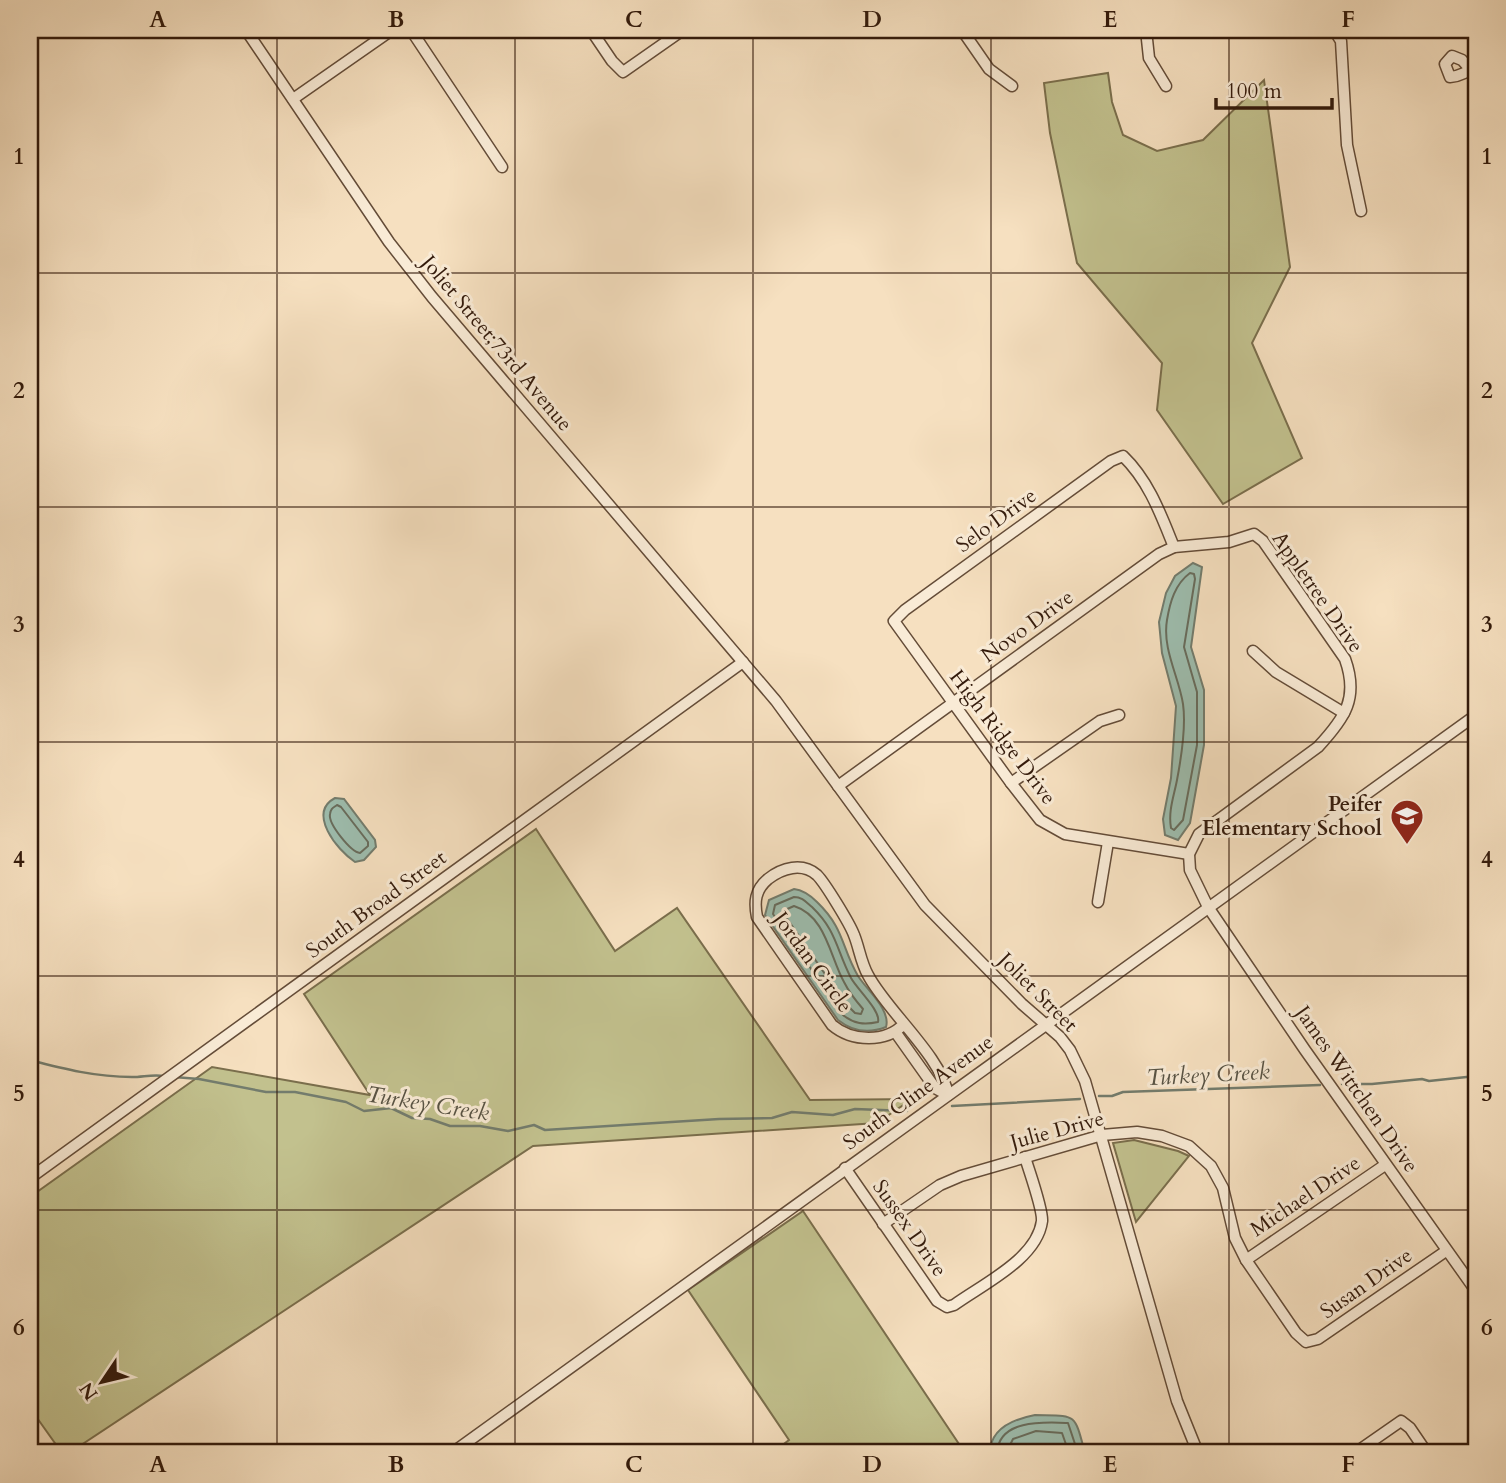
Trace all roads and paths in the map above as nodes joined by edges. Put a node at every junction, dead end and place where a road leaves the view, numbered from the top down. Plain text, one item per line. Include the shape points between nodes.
1 (246, 30) edge
2 (392, 30) edge
3 (411, 30) edge
4 (591, 30) edge
5 (683, 30) edge
6 (962, 30) edge
7 (1146, 30) edge
8 (1334, 30) edge
9 (1012, 86) dead end
10 (1166, 86) dead end
11 (293, 99) junction
12 (502, 167) dead end
13 (1361, 211) dead end
14 (1254, 534) joint
15 (1174, 547) junction
16 (894, 621) joint
17 (1253, 651) dead end
18 (743, 662) junction
19 (953, 703) junction
20 (1344, 713) junction
21 (1119, 715) dead end
22 (1476, 715) edge
23 (1011, 783) junction
24 (838, 786) junction
25 (1108, 842) junction
26 (1189, 854) junction
27 (1098, 902) dead end
28 (1208, 907) junction
29 (904, 1024) junction
30 (1047, 1024) junction
31 (896, 1033) junction
32 (948, 1095) junction
33 (1102, 1135) junction
34 (1025, 1157) junction
35 (1385, 1165) junction
36 (845, 1168) junction
37 (30, 1178) edge
38 (883, 1223) junction
39 (1446, 1251) junction
40 (1245, 1260) junction
41 (1476, 1291) edge
42 (1306, 1342) joint
43 (452, 1453) edge
44 (1198, 1453) edge
45 (1355, 1453) edge
46 (1427, 1453) edge

1 - 11 street, Joliet Street;73rd Avenue
2 - 11 street
3 - 12 street
4 - 5 street via 623,72
6 - 9 street via 989,69
7 - 10 street via 1149,58
8 - 13 street via 1341,41 1347,145
11 - 18 street, Joliet Street;73rd Avenue via 389,242 432,297
14 - 15 street, Novo Drive via 1229,542
14 - 20 street, Appletree Drive via 1345,659 1352,694
15 - 16 street, Selo Drive via 1144,481 1124,456 1111,461
15 - 19 street, Novo Drive
16 - 19 street, High Ridge Drive
17 - 20 street via 1276,671
18 - 24 street, Joliet Street
18 - 37 street, South Broad Street
19 - 23 street, High Ridge Drive
19 - 24 street, Novo Drive
20 - 26 street via 1318,747 1199,834
21 - 23 street via 1100,721
22 - 28 street, South Cline Avenue
23 - 25 street, High Ridge Drive via 1040,820 1065,834
24 - 30 street, Joliet Street via 925,905
25 - 26 street, High Ridge Drive
25 - 27 street
26 - 28 street, James Wittchen Drive via 1190,870
28 - 30 street, South Cline Avenue
28 - 35 street, James Wittchen Drive
29 - 31 street
29 - 31 street, Jordan Circle via 867,975 852,930 817,875 788,867 758,889 757,917 832,1025 864,1038
29 - 32 street, Jordan Circle via 946,1081
30 - 32 street, South Cline Avenue
30 - 33 street, Joliet Street via 1079,1067
31 - 32 street via 935,1088
32 - 36 street, South Cline Avenue
33 - 34 street, Julie Drive
33 - 40 street, Julie Drive via 1137,1132 1162,1136 1189,1146 1212,1166
33 - 44 street, Joliet Street via 1171,1382
34 - 38 street, Julie Drive via 951,1180
34 - 38 street, Sussex Drive via 1042,1218 1037,1237 1028,1252 954,1305 947,1307 937,1301
35 - 39 street, James Wittchen Drive
35 - 40 street, Michael Drive
36 - 38 street, Sussex Drive
36 - 43 street, South Cline Avenue
39 - 41 street, James Wittchen Drive
39 - 42 street, Susan Drive via 1318,1339
40 - 42 street, Julie Drive
45 - 46 street via 1401,1421

